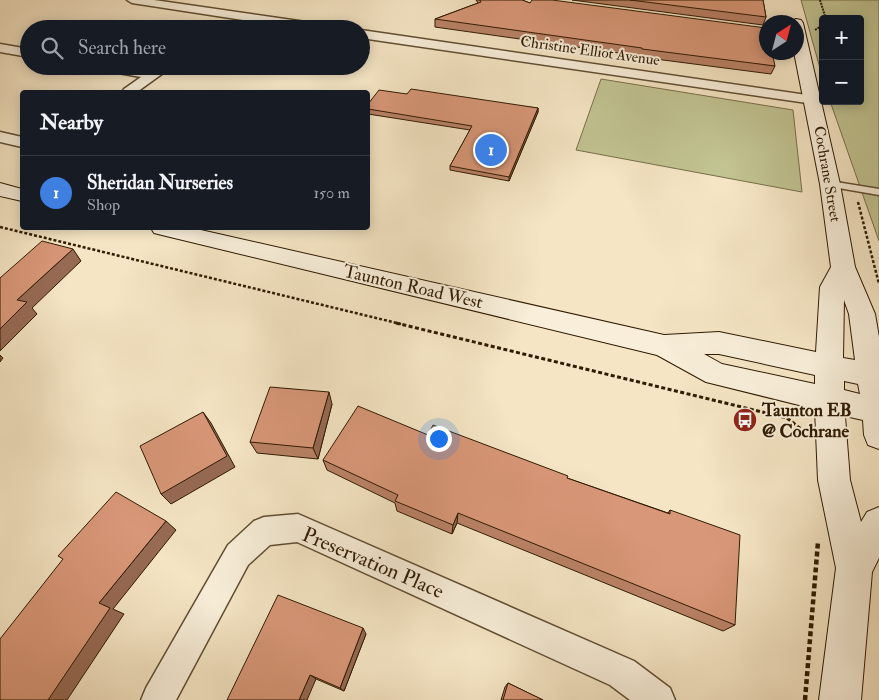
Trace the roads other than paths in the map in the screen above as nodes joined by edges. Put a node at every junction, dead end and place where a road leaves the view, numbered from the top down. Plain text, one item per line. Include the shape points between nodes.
1 (132, 0) edge
2 (234, 15) junction
3 (227, 20) edge
4 (268, 20) edge
5 (370, 35) edge
6 (0, 48) edge
7 (20, 51) edge
8 (804, 58) edge
9 (152, 75) edge
10 (132, 90) edge
11 (814, 100) junction
12 (0, 137) edge
13 (20, 142) edge
14 (830, 184) junction
15 (0, 189) edge
16 (879, 192) edge
17 (20, 194) edge
18 (171, 230) edge
19 (843, 267) junction
20 (664, 346) junction
21 (830, 366) junction
22 (875, 376) edge
23 (829, 400) junction
24 (878, 419) edge
25 (879, 524) edge
26 (854, 568) junction
27 (158, 700) edge
28 (658, 700) edge
29 (840, 700) edge

1 - 2 street
2 - 3 street
2 - 4 street
5 - 11 street, Christine Elliot Avenue
6 - 7 street
8 - 11 street, Cochrane Street
9 - 10 street
11 - 14 street, Cochrane Street
12 - 13 street
14 - 16 lane
14 - 19 street, Cochrane Street
15 - 17 street
18 - 20 street, Taunton Road West
19 - 21 street via 832,287
19 - 22 street, Cochrane Street via 862,314
20 - 21 street, Taunton Road West via 720,343
20 - 23 street, Taunton Road West via 716,374
21 - 22 street, Taunton Road West
21 - 23 street
22 - 24 street, Cochrane Street
23 - 24 street, Taunton Road West
23 - 26 street via 834,480
25 - 26 street
26 - 29 street
27 - 28 street, Preservation Place via 238,555 264,531 298,528 622,673

